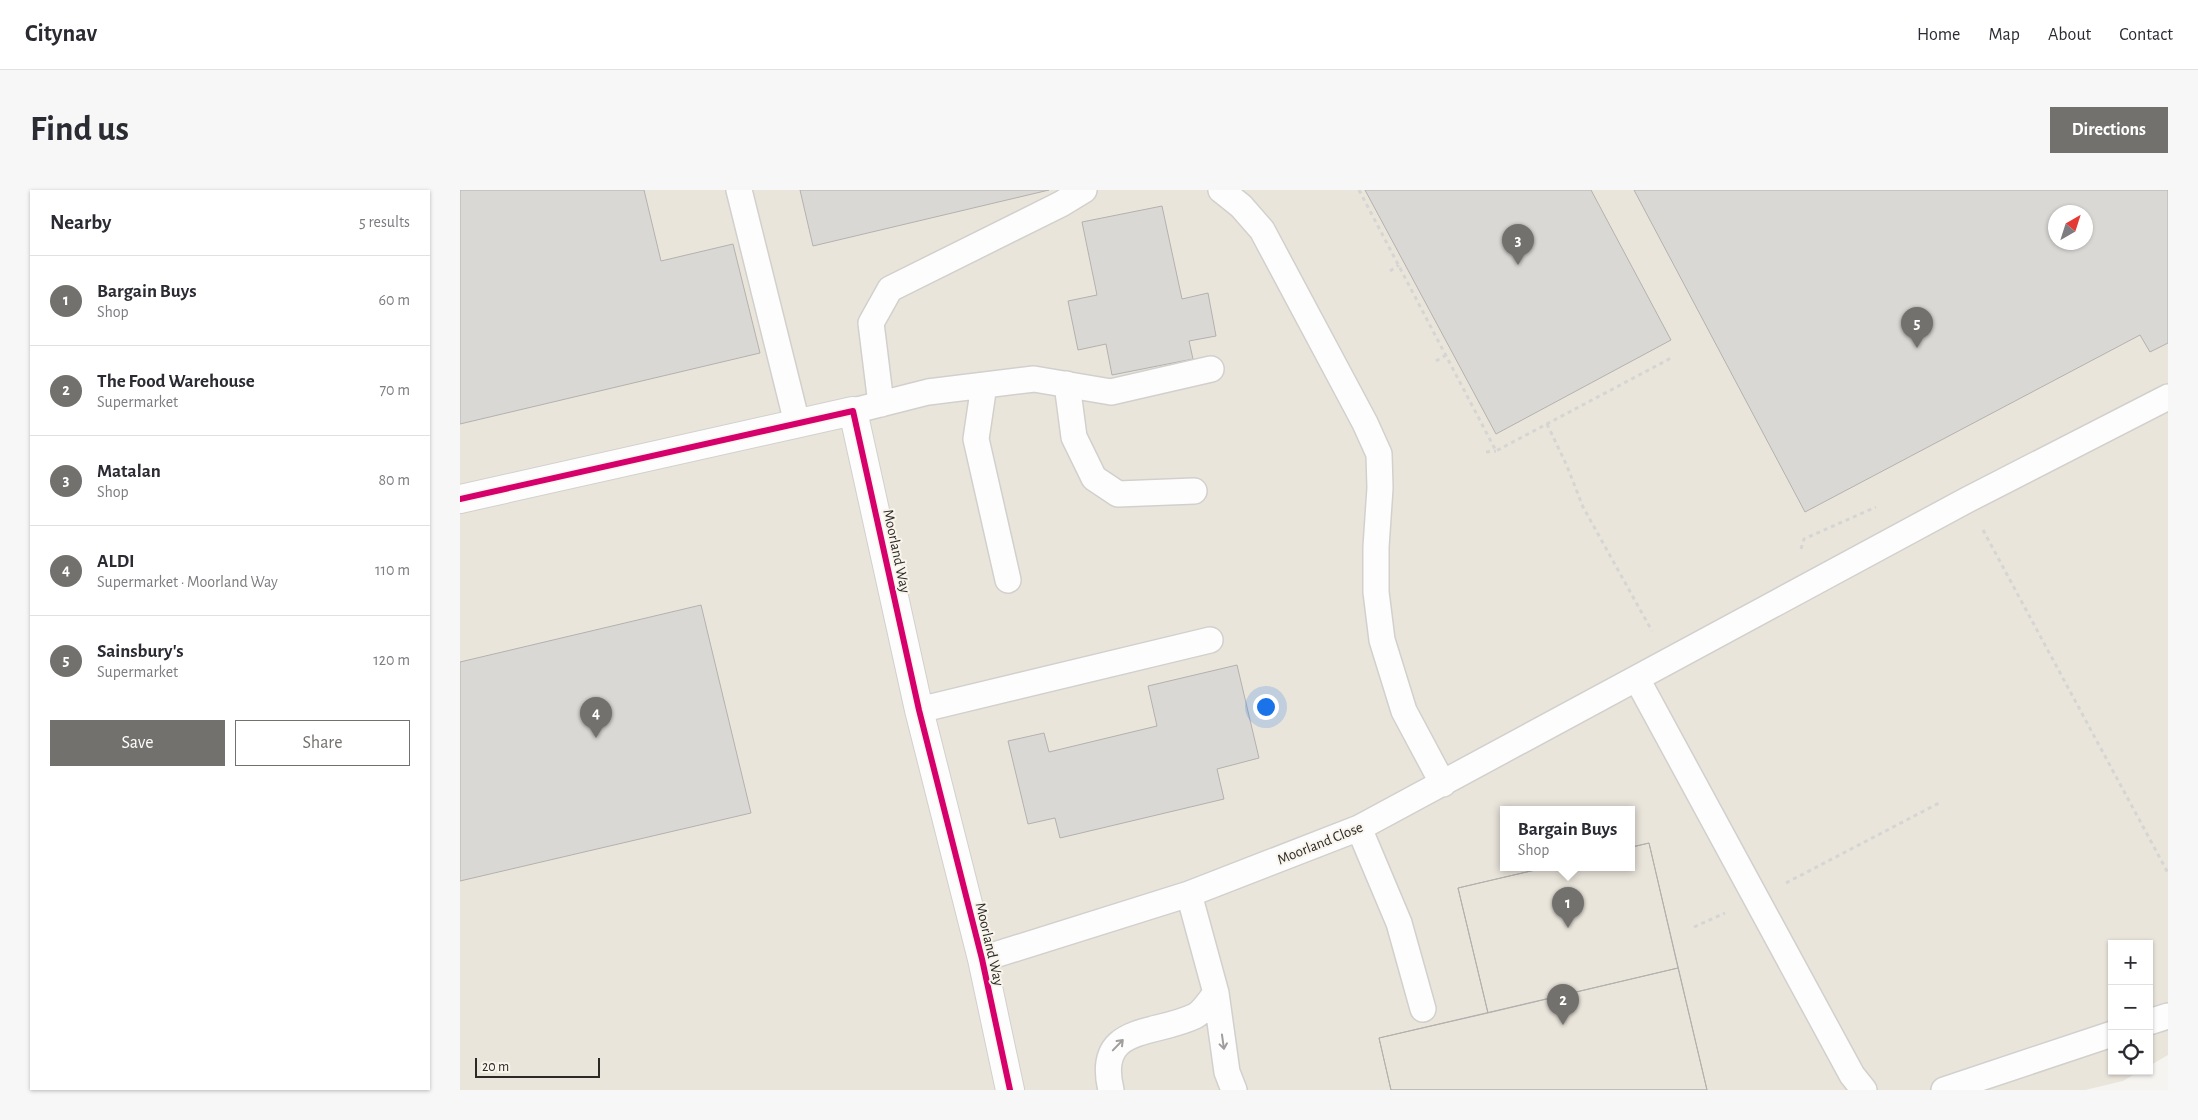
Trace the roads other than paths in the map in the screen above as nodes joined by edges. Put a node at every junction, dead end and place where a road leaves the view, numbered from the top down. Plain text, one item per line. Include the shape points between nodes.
1 (739, 190) edge
2 (1084, 190) edge
3 (1221, 190) edge
4 (1211, 369) dead end
5 (1067, 384) junction
6 (984, 385) junction
7 (2168, 396) edge
8 (881, 404) junction
9 (853, 411) junction
10 (797, 423) junction
11 (1194, 492) dead end
12 (460, 499) edge
13 (1008, 580) dead end
14 (1210, 640) dead end
15 (1637, 679) junction
16 (919, 710) junction
17 (1443, 784) junction
18 (1359, 828) junction
19 (1189, 894) junction
20 (982, 959) junction
21 (1216, 993) junction
22 (1423, 1009) dead end
23 (2168, 1016) edge
24 (2153, 1021) edge
25 (2108, 1035) edge
26 (1010, 1089) edge
27 (1111, 1090) edge
28 (1234, 1090) edge
29 (1864, 1090) edge
30 (1944, 1090) edge

1 - 10 lane
2 - 8 lane via 890,289 871,323
3 - 17 lane via 1241,206 1262,230 1379,454 1376,592 1382,640 1404,711
4 - 5 lane via 1111,392
5 - 6 lane via 1034,379
5 - 11 lane via 1074,437 1094,478 1118,494
6 - 8 lane via 928,392
6 - 13 lane via 976,439
7 - 15 lane, Moorland Close
8 - 9 lane
9 - 10 street
9 - 16 street, Moorland Way
10 - 12 street
14 - 16 lane
15 - 17 lane, Moorland Close
15 - 29 lane via 1852,1075
16 - 20 street, Moorland Way
17 - 18 lane, Moorland Close
18 - 19 lane, Moorland Close
18 - 22 lane via 1399,923
19 - 20 lane, Moorland Close
19 - 21 lane
20 - 26 street, Moorland Way
27 -> 21 lane via 1107,1073 1111,1051 1125,1036 1196,1015
21 -> 28 lane via 1227,1072
23 - 24 lane
25 - 30 lane

